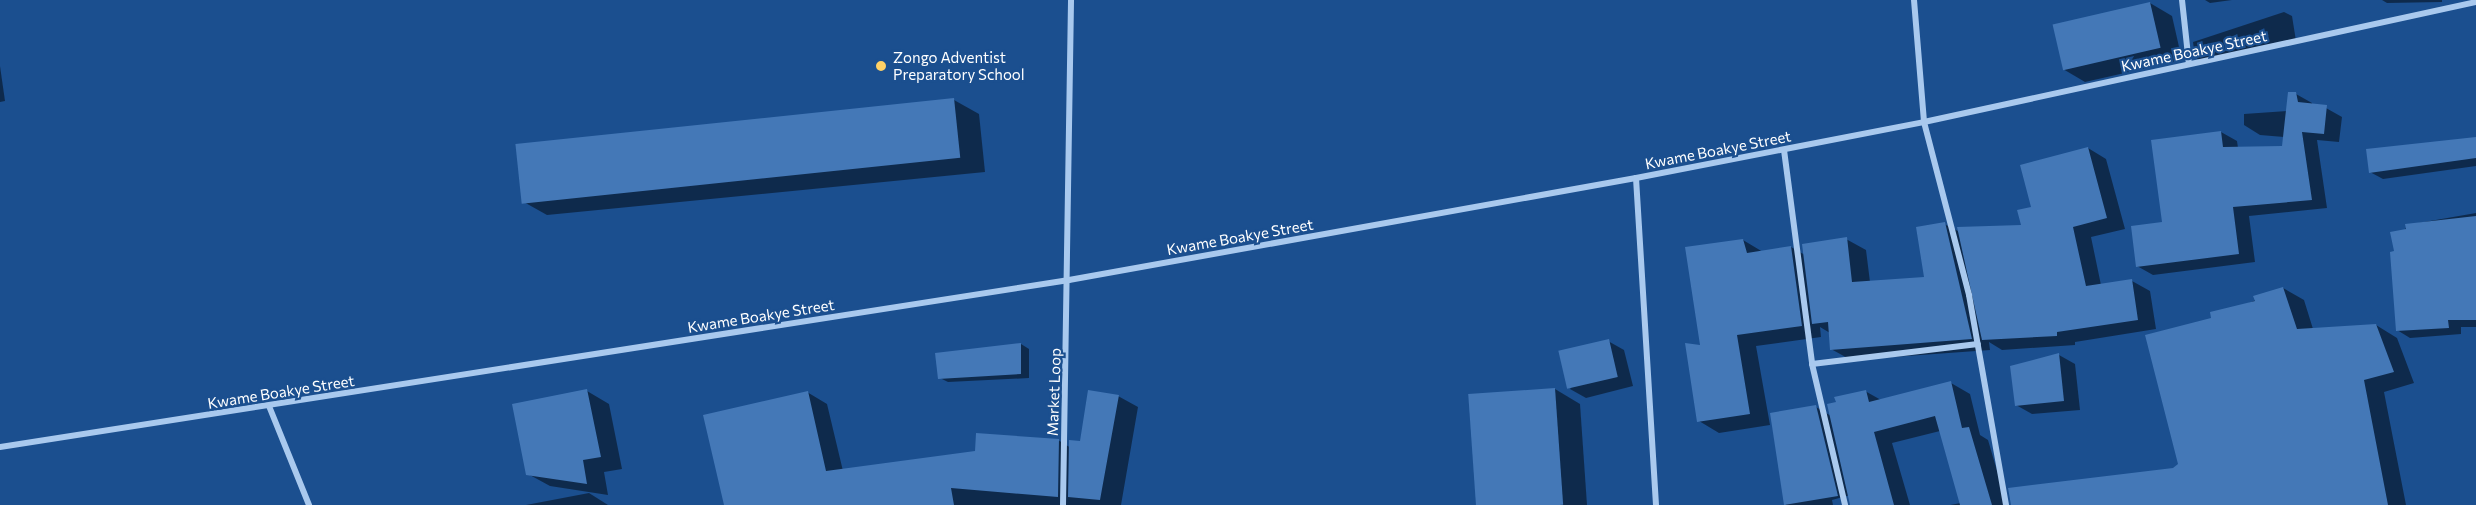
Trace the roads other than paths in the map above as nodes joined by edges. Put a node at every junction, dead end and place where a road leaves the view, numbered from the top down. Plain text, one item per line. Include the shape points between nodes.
1 (1071, 0) edge
2 (1914, 0) edge
3 (2182, 0) edge
4 (2476, 2) edge
5 (2189, 64) junction
6 (1924, 122) junction
7 (1784, 150) junction
8 (1636, 178) junction
9 (1070, 280) junction
10 (1978, 344) junction
11 (1812, 364) junction
12 (269, 406) junction
13 (0, 447) edge
14 (309, 505) edge
15 (1063, 505) edge
16 (1656, 505) edge
17 (1845, 505) edge
18 (2006, 505) edge

1 - 9 street, Market Loop
2 - 6 street
3 - 5 street
4 - 5 street, Kwame Boakye Street
5 - 6 street, Kwame Boakye Street
6 - 7 street, Kwame Boakye Street
6 - 10 street
7 - 8 street, Kwame Boakye Street
7 - 11 street
8 - 9 street, Kwame Boakye Street
8 - 16 street
9 - 12 street, Kwame Boakye Street
9 - 15 street, Market Loop
10 - 11 street
10 - 18 street
11 - 17 street
12 - 13 street, Kwame Boakye Street
12 - 14 street

